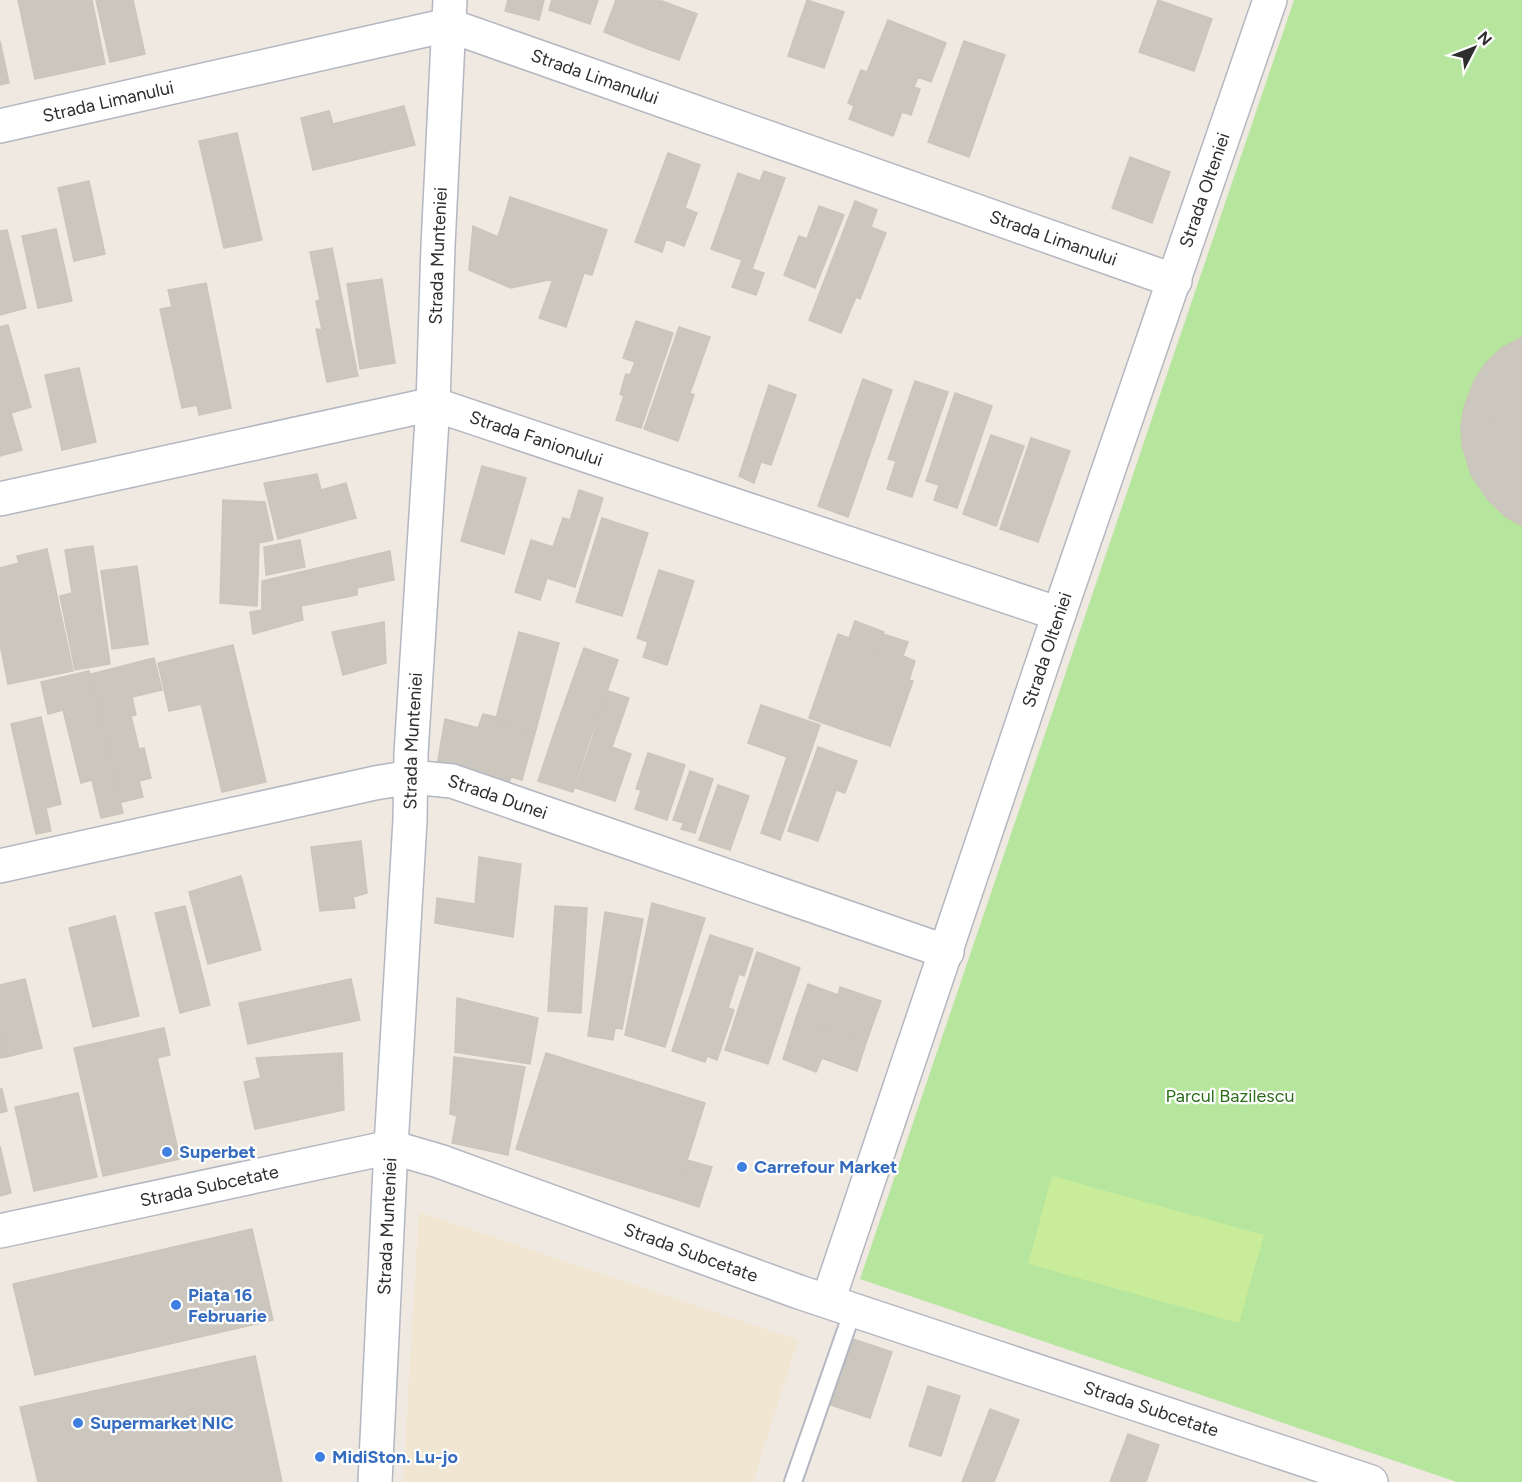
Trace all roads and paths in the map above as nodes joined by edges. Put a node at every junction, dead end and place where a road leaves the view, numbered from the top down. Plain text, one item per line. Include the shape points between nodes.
1 (1270, 0) edge
2 (449, 12) edge
3 (0, 126) edge
4 (1175, 281) junction
5 (433, 404) junction
6 (0, 499) edge
7 (1059, 614) junction
8 (411, 777) junction
9 (0, 866) edge
10 (947, 952) junction
11 (391, 1147) junction
12 (0, 1231) edge
13 (841, 1305) junction
14 (375, 1482) edge
15 (793, 1482) edge
16 (1371, 1482) edge

1 - 4 street, Strada Olteniei
2 - 3 street, Strada Limanului
2 - 4 street, Strada Limanului
2 - 5 street, Strada Munteniei
4 - 7 street, Strada Olteniei
5 - 6 street
5 - 7 street, Strada Fanionului
5 - 8 street, Strada Munteniei
7 - 10 street, Strada Olteniei
8 - 9 street, Strada Dunei
8 - 10 street, Strada Dunei via 452,781
8 - 11 street, Strada Munteniei
10 - 13 street, Strada Olteniei
11 - 12 street, Strada Subcetate
11 - 13 street, Strada Subcetate
11 - 14 street, Strada Munteniei
13 - 15 lane
13 - 16 street, Strada Subcetate

